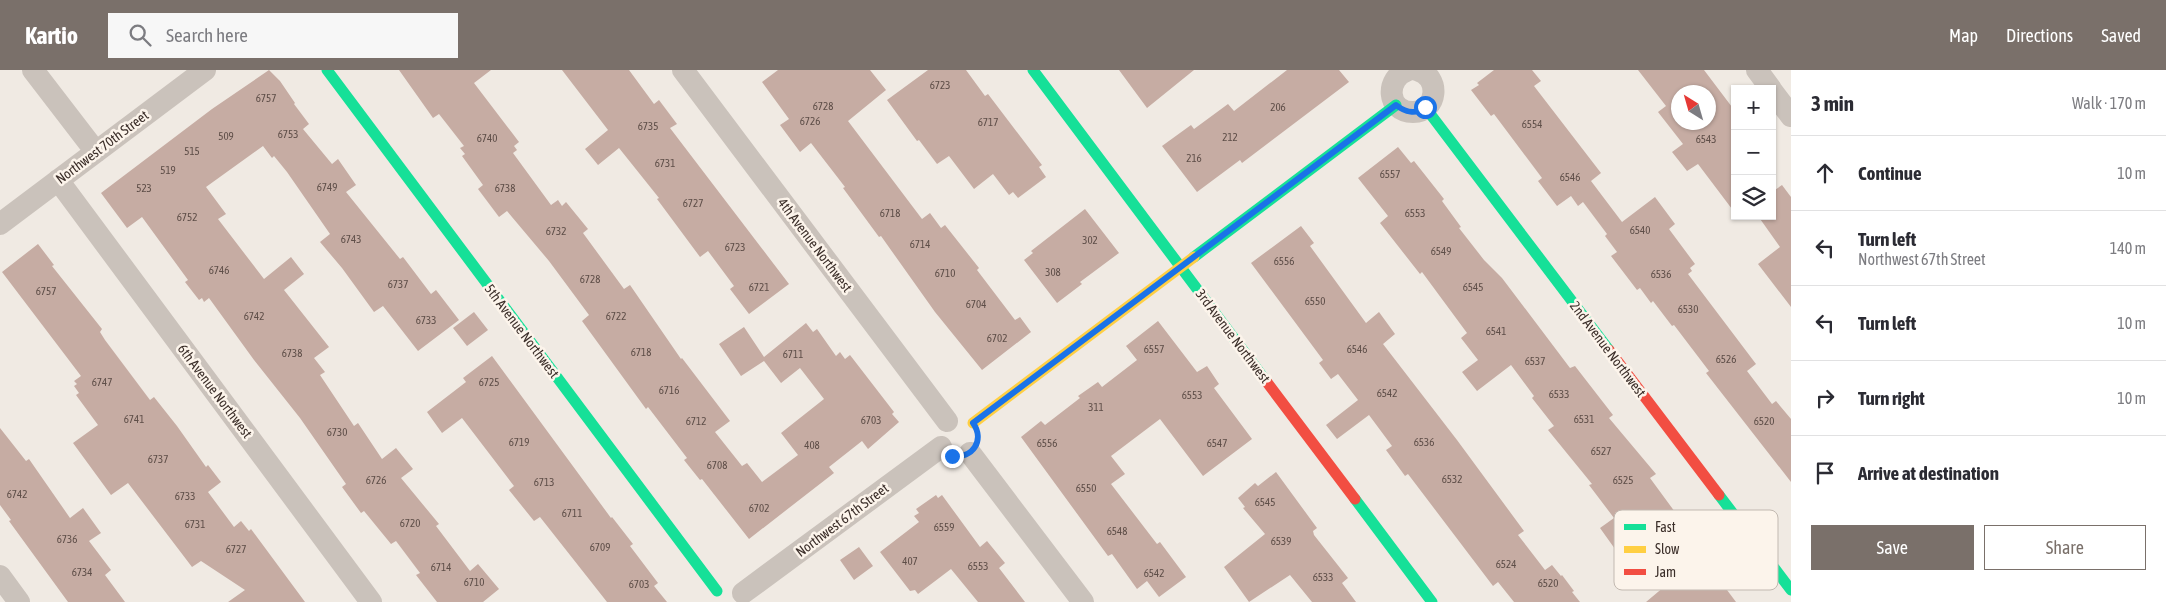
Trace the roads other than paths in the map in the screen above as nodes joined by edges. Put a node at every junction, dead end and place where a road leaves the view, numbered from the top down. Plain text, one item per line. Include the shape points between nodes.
1 (33, 70) edge
2 (205, 70) edge
3 (327, 70) edge
4 (684, 70) edge
5 (1033, 70) edge
6 (1757, 70) edge
7 (1415, 72) edge
8 (1768, 85) edge
9 (1776, 96) edge
10 (1396, 105) junction
11 (1425, 107) junction
12 (1791, 116) edge
13 (96, 152) junction
14 (58, 180) junction
15 (0, 224) edge
16 (1181, 267) junction
17 (947, 420) junction
18 (973, 423) junction
19 (941, 447) junction
20 (970, 453) junction
21 (1730, 510) edge
22 (1778, 573) edge
23 (0, 576) edge
24 (1791, 590) edge
25 (713, 597) edge
26 (746, 598) edge
27 (19, 602) edge
28 (371, 602) edge
29 (1083, 602) edge
30 (1432, 602) edge

1 - 13 street
2 - 13 street, Northwest 70th Street
3 - 25 street, 5th Avenue Northwest
4 - 17 street, 4th Avenue Northwest
5 - 16 street, 3rd Avenue Northwest
6 - 8 street
7 - 10 street via 1392,86 1392,99
7 - 11 street via 1434,87 1434,95
9 - 12 street
10 - 11 street via 1408,112
10 - 16 street
11 - 21 street, 2nd Avenue Northwest
13 - 14 street, Northwest 70th Street
14 - 15 street, Northwest 70th Street
14 - 28 street, 6th Avenue Northwest
16 - 18 street
16 - 30 street, 3rd Avenue Northwest
17 - 18 street via 962,417
17 - 19 street via 939,433
18 - 20 street via 978,440
19 - 20 street via 952,456
19 - 26 street, Northwest 67th Street
20 - 29 street
22 - 24 street, 2nd Avenue Northwest
23 - 27 street
25 - 26 street via 727,587 734,588

